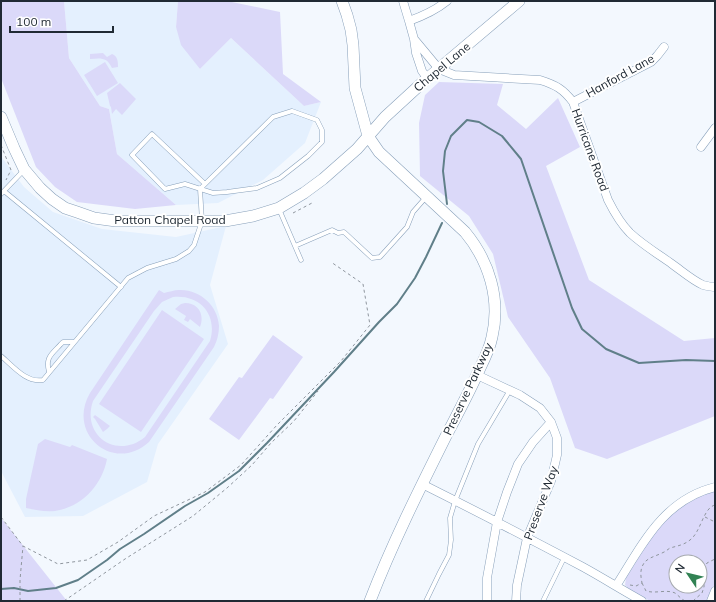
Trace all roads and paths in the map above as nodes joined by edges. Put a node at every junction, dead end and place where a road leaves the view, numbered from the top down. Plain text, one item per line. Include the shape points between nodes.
1 (342, 1) edge
2 (403, 1) edge
3 (447, 1) edge
4 (519, 1) edge
5 (409, 21) junction
6 (414, 39) junction
7 (664, 47) dead end
8 (439, 69) junction
9 (427, 78) junction
10 (573, 102) junction
11 (1, 117) edge
12 (715, 128) edge
13 (368, 136) junction
14 (1, 145) edge
15 (701, 147) dead end
16 (24, 170) junction
17 (5, 182) dead end
18 (205, 184) junction
19 (200, 189) junction
20 (2, 192) edge
21 (427, 196) junction
22 (312, 203) dead end
23 (279, 208) junction
24 (293, 213) dead end
25 (202, 221) junction
26 (295, 246) junction
27 (301, 260) dead end
28 (331, 262) dead end
29 (121, 287) junction
30 (715, 287) edge
31 (74, 342) junction
32 (1, 356) edge
33 (49, 372) junction
34 (477, 375) junction
35 (314, 388) junction
36 (510, 390) junction
37 (551, 422) junction
38 (422, 484) junction
39 (715, 487) edge
40 (455, 501) junction
41 (705, 516) dead end
42 (1, 517) edge
43 (497, 522) junction
44 (715, 522) edge
45 (527, 538) junction
46 (23, 546) junction
47 (564, 558) junction
48 (715, 559) edge
49 (642, 583) dead end
50 (616, 586) junction
51 (715, 591) edge
52 (20, 601) edge
53 (64, 601) edge
54 (370, 601) edge
55 (426, 601) edge
56 (486, 601) edge
57 (516, 601) edge
58 (543, 601) edge
59 (642, 601) edge
60 (685, 601) edge
61 (693, 601) edge
62 (711, 601) edge

1 - 13 street via 351,30 355,88
2 - 5 street
3 - 5 street
4 - 8 street, Chapel Lane
5 - 6 street
6 - 8 street
6 - 9 street via 416,53
7 - 10 street, Hanford Lane via 651,62
8 - 9 street, Chapel Lane
8 - 10 street, Hurricane Road via 454,75 540,80 557,86
9 - 13 street, Chapel Lane
10 - 30 street, Hurricane Road via 608,200 620,222 638,240 693,278
11 - 16 street, Patton Chapel Road
12 - 15 street
13 - 21 street, Preserve Parkway via 380,152
13 - 23 street, Patton Chapel Road via 324,179
14 - 17 path via 11,170
16 - 20 lane
16 - 25 street, Patton Chapel Road via 40,188 65,208 94,218 116,221
18 - 19 lane
18 - 19 lane via 152,134 132,156 165,189 185,184
18 - 19 lane via 273,117 292,111 316,120 322,130 322,142 280,178 257,188 213,193
19 - 25 lane
20 - 29 lane
21 - 26 lane via 413,212 407,227 380,257 372,258 344,232 332,230
21 - 34 street, Preserve Parkway via 474,242 490,279 495,305 492,336
22 - 24 path
23 - 25 street, Patton Chapel Road via 224,221
23 - 26 lane
25 - 29 lane via 194,245 189,251 176,259 136,273
26 - 27 lane
28 - 35 path via 363,284 370,325 341,361
29 - 31 lane
31 - 33 lane
31 - 33 lane via 63,342 49,357
32 - 33 lane via 31,380 43,380
34 - 36 street, Preserve Way
34 - 38 street, Preserve Parkway
35 - 46 path via 241,465 205,492 154,516 87,560 58,564
35 - 53 path via 318,392 294,421 227,488 193,516
36 - 37 street, Preserve Way via 540,408
36 - 40 lane via 478,444
37 - 43 street via 518,464
37 - 45 street, Preserve Way via 557,438 558,455 551,481
38 - 40 street
38 - 54 street, Preserve Parkway
39 - 50 street via 692,496 666,514
40 - 43 street
40 - 55 lane via 450,518 449,555
41 - 44 path
42 - 46 path
43 - 45 street
43 - 56 street via 487,578
45 - 47 street
45 - 57 street, Preserve Way
46 - 52 path
47 - 50 street
47 - 58 lane
48 - 61 path via 704,568 702,593
49 - 60 path via 646,591 668,591
50 - 59 street
51 - 62 street

